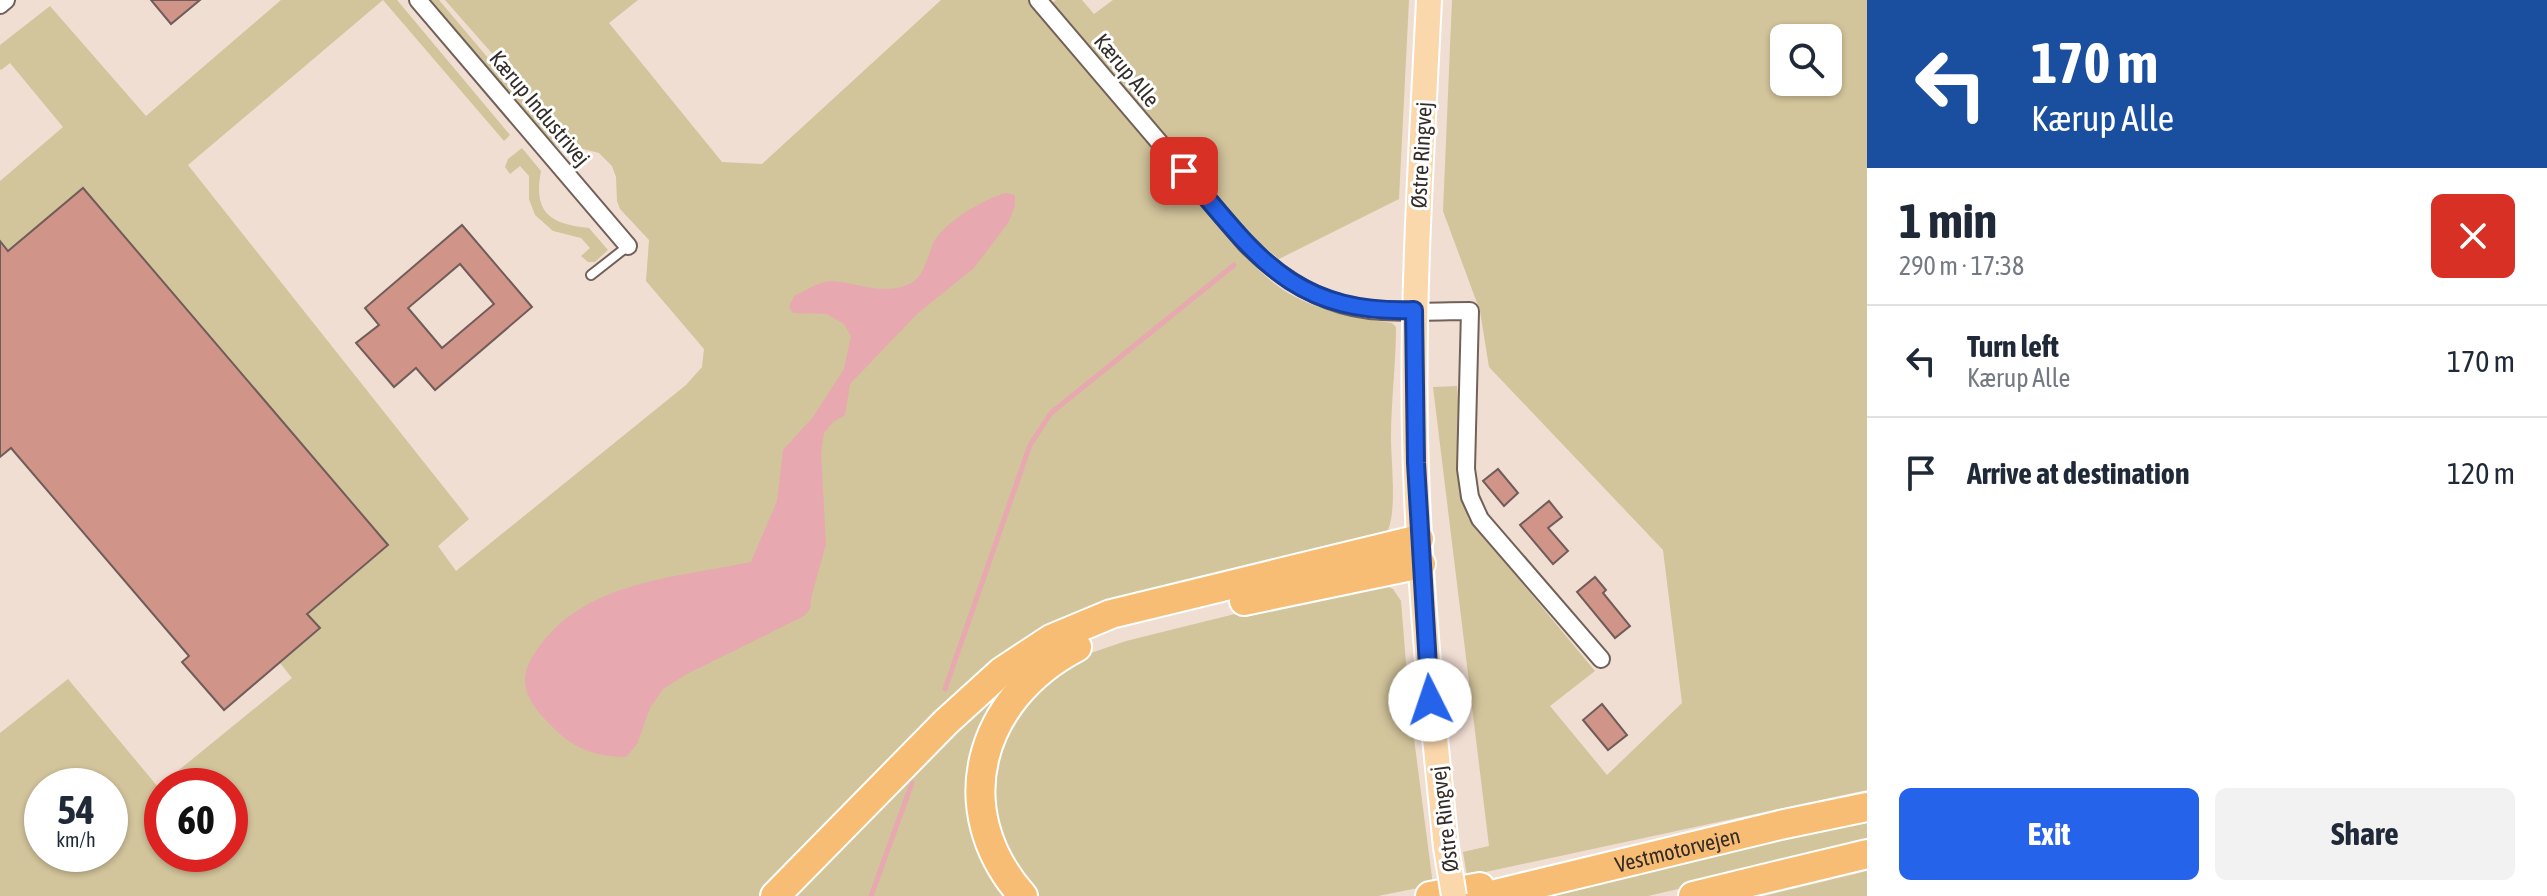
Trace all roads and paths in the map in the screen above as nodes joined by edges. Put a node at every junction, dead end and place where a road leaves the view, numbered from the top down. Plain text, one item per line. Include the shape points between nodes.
1 (6, 0) edge
2 (418, 0) edge
3 (1038, 0) edge
4 (1429, 0) edge
5 (0, 5) edge
6 (628, 246) joint
7 (591, 275) dead end
8 (1414, 310) junction
9 (1420, 552) junction
10 (1601, 659) dead end
11 (1867, 807) edge
12 (1867, 854) edge
13 (1642, 859) junction
14 (775, 896) edge
15 (1023, 896) edge
16 (1430, 896) edge
17 (1454, 896) edge
18 (1487, 896) edge
19 (1693, 896) edge

1 - 5 street
2 - 6 street, Kærup Industrivej
3 - 8 street, Kærup Alle via 1264,262 1285,279 1332,301 1381,311
4 - 8 main road, Østre Ringvej
6 - 7 lane
8 - 9 main road, Østre Ringvej
8 - 10 street via 1470,311 1470,497 1480,519
9 - 14 highway via 1111,614 1031,650 946,722
9 - 15 highway via 1140,623 1045,665 1002,713 991,734 981,781 988,838 1009,881
9 - 17 main road, Østre Ringvej, bridge via 1430,700
11 - 13 highway, Vestmotorvejen
12 - 19 highway
13 - 16 highway
13 - 18 highway, Vestmotorvejen

